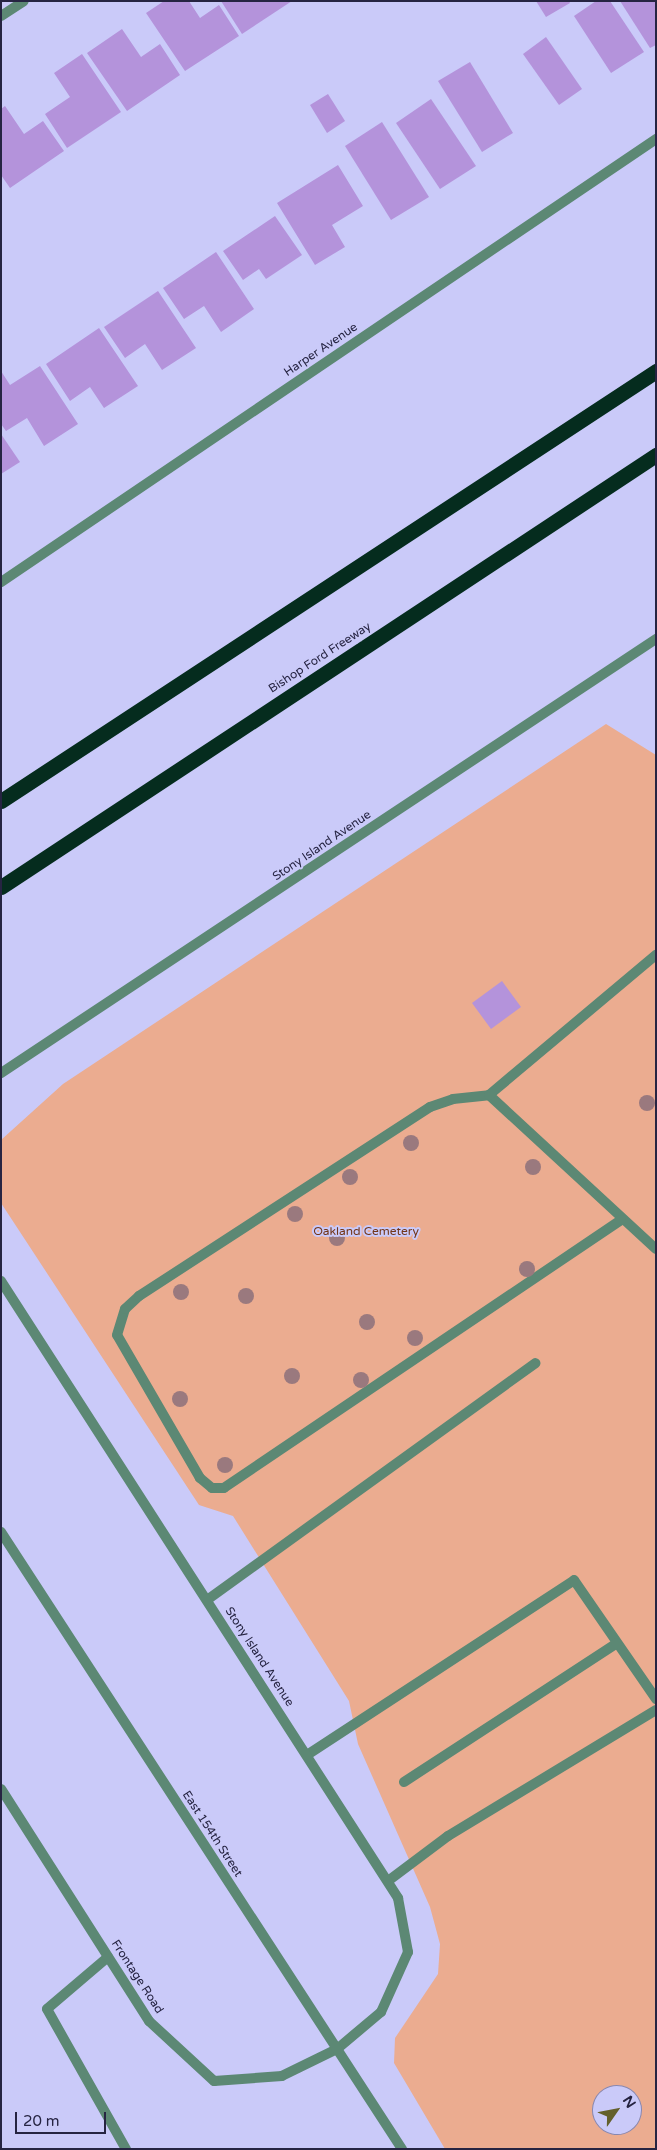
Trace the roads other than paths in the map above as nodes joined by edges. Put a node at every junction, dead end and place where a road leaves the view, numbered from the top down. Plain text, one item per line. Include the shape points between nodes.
1 (24, 1) edge
2 (1, 16) edge
3 (656, 138) edge
4 (656, 371) edge
5 (656, 455) edge
6 (1, 582) edge
7 (656, 639) edge
8 (1, 801) edge
9 (1, 887) edge
10 (656, 955) edge
11 (1, 1073) edge
12 (489, 1096) junction
13 (621, 1220) junction
14 (656, 1249) edge
15 (1, 1281) edge
16 (536, 1363) dead end
17 (1, 1532) edge
18 (208, 1600) junction
19 (617, 1643) junction
20 (656, 1699) edge
21 (656, 1710) edge
22 (307, 1755) junction
23 (404, 1782) dead end
24 (1, 1789) edge
25 (388, 1881) junction
26 (108, 1957) junction
27 (337, 2049) junction
28 (126, 2149) edge
29 (402, 2149) edge

1 - 2 street
3 - 6 street, Harper Avenue
4 - 8 highway
5 - 9 highway, Bishop Ford Freeway
7 - 11 street, Stony Island Avenue
10 - 12 street
12 - 13 street
12 - 13 street via 452,1098 430,1107 139,1296 125,1309 117,1335 123,1350 200,1478 212,1488 241,1479
13 - 14 street
15 - 18 street, Stony Island Avenue
16 - 18 street
17 - 27 street, East 154th Street
18 - 22 street, Stony Island Avenue
19 - 20 street
19 - 22 street via 574,1580
19 - 23 street
21 - 25 street via 448,1836
22 - 25 street, Stony Island Avenue
24 - 26 street, Frontage Road
25 - 27 street, Stony Island Avenue via 398,1898 408,1952 381,2012
26 - 27 street, Frontage Road via 149,2021 214,2081 282,2076
26 - 28 street via 47,2009
27 - 29 street, East 154th Street

